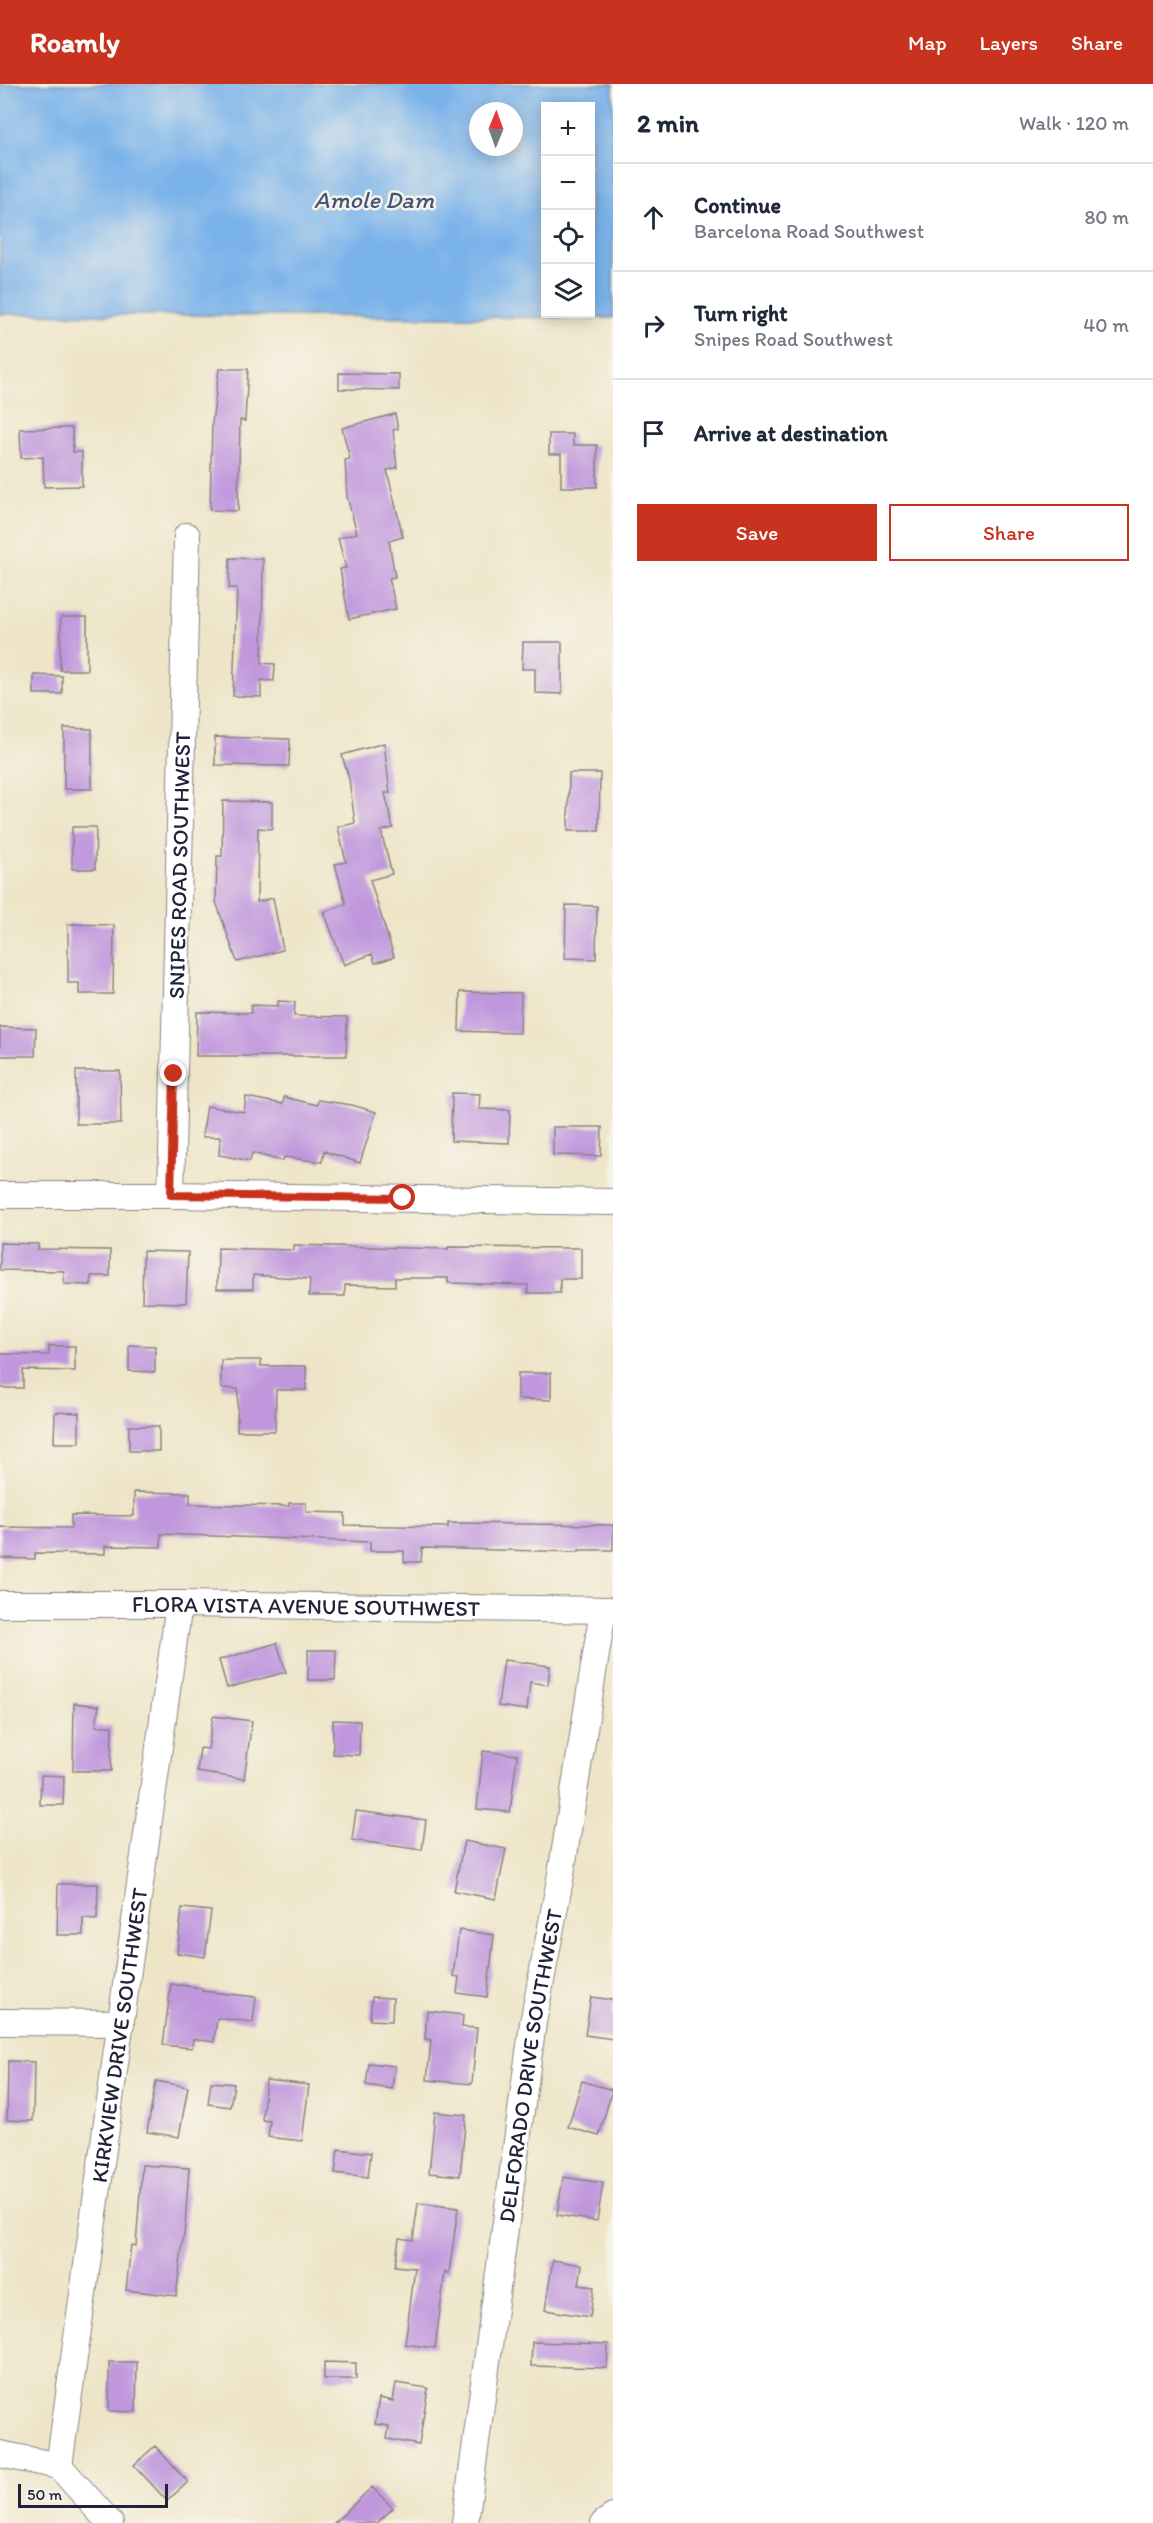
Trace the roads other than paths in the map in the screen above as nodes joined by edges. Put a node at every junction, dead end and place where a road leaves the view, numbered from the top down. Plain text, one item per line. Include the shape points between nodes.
1 (187, 536) dead end
2 (0, 1195) edge
3 (171, 1195) junction
4 (613, 1202) edge
5 (0, 1604) edge
6 (179, 1604) junction
7 (608, 1610) edge
8 (0, 2022) edge
9 (121, 2023) junction
10 (0, 2454) edge
11 (59, 2466) junction
12 (613, 2517) edge
13 (110, 2523) edge
14 (465, 2523) edge
15 (604, 2523) edge

1 - 3 street, SNIPES ROAD SOUTHWEST
2 - 3 street
3 - 4 street
5 - 6 street, FLORA VISTA AVENUE SOUTHWEST
6 - 7 street, FLORA VISTA AVENUE SOUTHWEST
6 - 9 street, KIRKVIEW DRIVE SOUTHWEST
7 - 14 street, DELFORADO DRIVE SOUTHWEST via 533,2023
8 - 9 street
9 - 11 street, KIRKVIEW DRIVE SOUTHWEST
10 - 11 street
11 - 13 street
12 - 15 street

